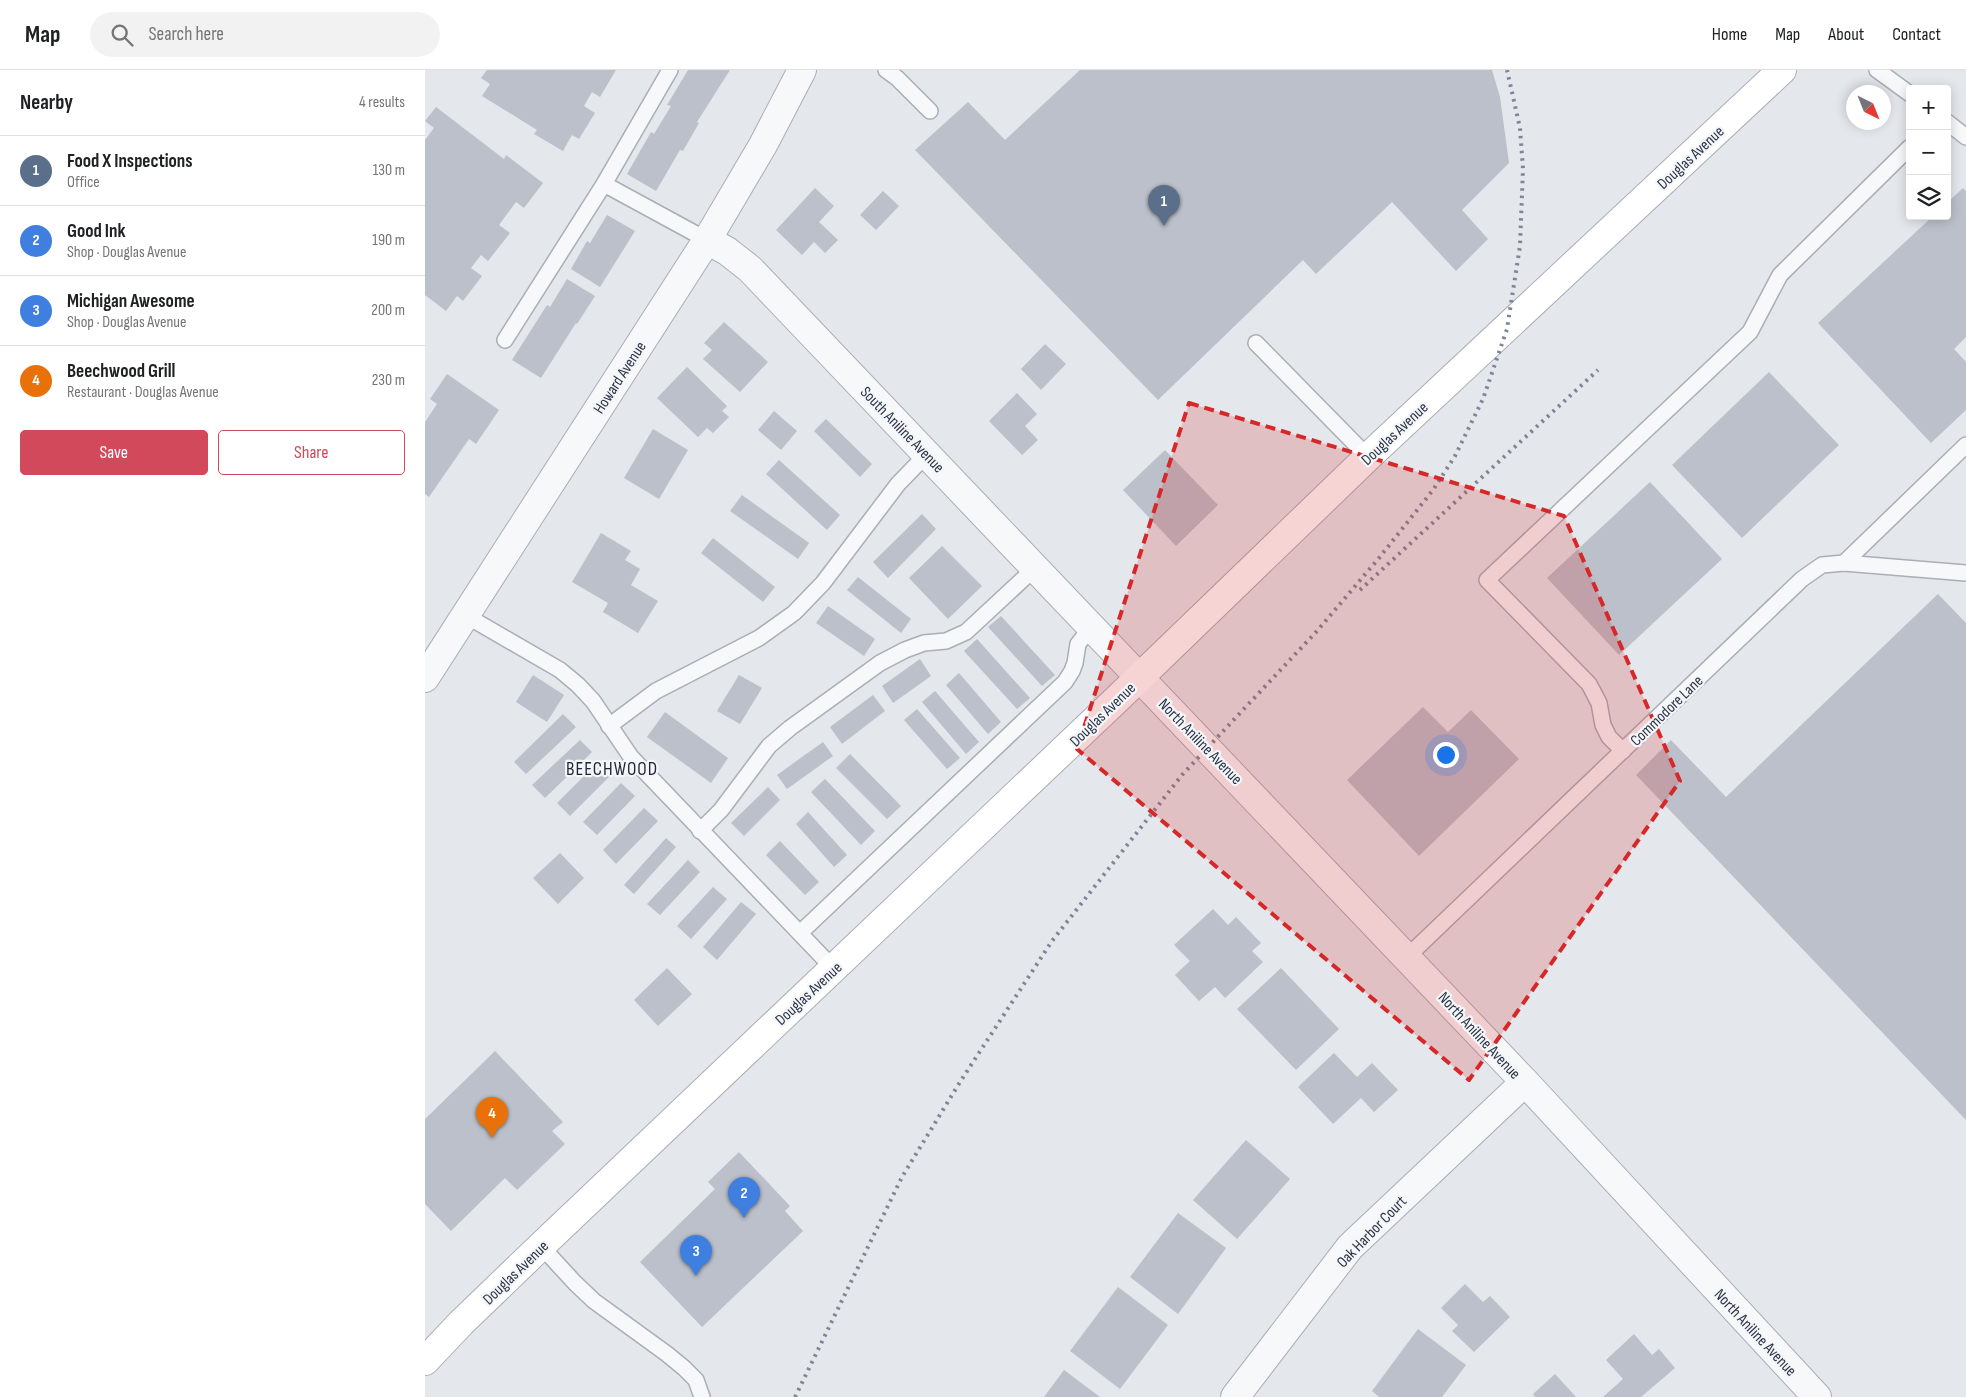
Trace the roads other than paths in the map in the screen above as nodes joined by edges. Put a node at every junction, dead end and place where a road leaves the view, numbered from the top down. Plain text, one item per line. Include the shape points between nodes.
1 (670, 70) edge
2 (802, 70) edge
3 (886, 70) edge
4 (1782, 70) edge
5 (1877, 70) edge
6 (1906, 91) edge
7 (929, 111) dead end
8 (1951, 125) edge
9 (1966, 137) edge
10 (1906, 151) edge
11 (604, 184) junction
12 (707, 240) junction
13 (505, 340) dead end
14 (1256, 342) dead end
15 (1966, 444) edge
16 (927, 454) junction
17 (1368, 458) junction
18 (1843, 563) junction
19 (1035, 568) junction
20 (1966, 573) edge
21 (465, 614) junction
22 (1100, 635) junction
23 (1140, 677) junction
24 (425, 678) edge
25 (609, 726) junction
26 (1623, 751) junction
27 (700, 831) junction
28 (800, 933) junction
29 (1407, 957) junction
30 (834, 968) junction
31 (1525, 1082) junction
32 (541, 1246) junction
33 (425, 1361) edge
34 (702, 1397) edge
35 (1235, 1397) edge
36 (1817, 1397) edge

1 - 11 lane
2 - 12 street, Howard Avenue via 763,145
3 - 7 lane
4 - 17 street, Douglas Avenue
5 - 6 lane
8 - 9 lane
10 - 26 lane via 1780,275 1750,332 1487,580 1589,684 1599,703 1609,737
11 - 12 lane
11 - 13 lane
12 - 16 street, South Aniline Avenue via 750,269
12 - 21 street, Howard Avenue
14 - 17 lane
15 - 18 lane
16 - 19 street, South Aniline Avenue
16 - 25 lane via 897,484 823,583 794,613 759,638 655,691
17 - 23 street, Douglas Avenue
18 - 20 lane, Commodore Lane
18 - 26 lane, Commodore Lane via 1822,565 1802,579
19 - 22 street, South Aniline Avenue
19 - 27 lane via 966,632 946,641 924,643 881,663 790,728 769,746 721,810
21 - 24 street, Howard Avenue
21 - 25 lane via 560,670 593,701
22 - 23 street, South Aniline Avenue
22 - 28 lane via 1078,644 1075,663 1065,682
23 - 29 street, North Aniline Avenue
23 - 30 street, Douglas Avenue
25 - 27 lane via 631,757
26 - 29 lane, Commodore Lane
27 - 28 lane
28 - 30 lane
29 - 31 street, North Aniline Avenue
30 - 32 street, Douglas Avenue
31 - 35 street, Oak Harbor Court via 1350,1247
31 - 36 street, North Aniline Avenue
32 - 33 street, Douglas Avenue
32 - 34 lane via 594,1301 684,1368 696,1380

